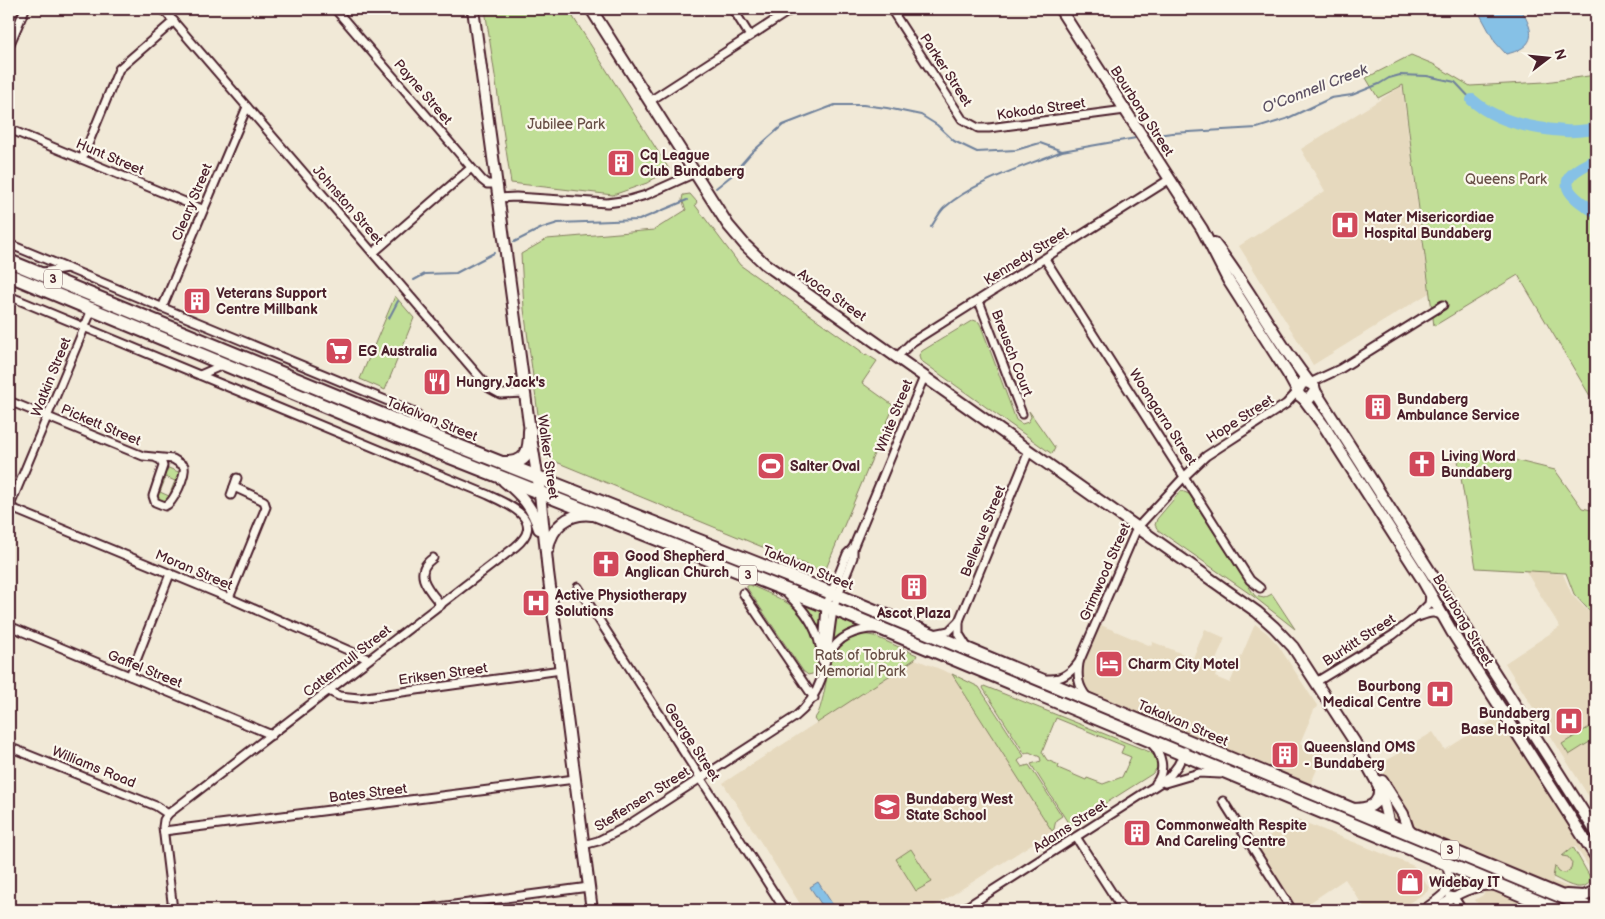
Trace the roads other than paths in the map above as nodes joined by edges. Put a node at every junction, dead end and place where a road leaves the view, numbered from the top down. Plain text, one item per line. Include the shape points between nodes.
1 (25, 9) edge
2 (163, 9) edge
3 (334, 9) edge
4 (473, 9) edge
5 (591, 9) edge
6 (733, 9) edge
7 (792, 9) edge
8 (892, 9) edge
9 (1060, 9) edge
10 (174, 22) junction
11 (750, 36) junction
12 (9, 46) edge
13 (650, 101) junction
14 (247, 107) junction
15 (1125, 110) junction
16 (962, 120) joint
17 (9, 129) edge
18 (82, 158) junction
19 (471, 168) junction
20 (695, 173) junction
21 (1170, 179) junction
22 (496, 184) junction
23 (498, 198) junction
24 (202, 209) junction
25 (1202, 229) junction
26 (9, 244) edge
27 (373, 253) junction
28 (1045, 259) junction
29 (9, 261) edge
30 (67, 268) junction
31 (35, 272) junction
32 (1236, 272) junction
33 (9, 275) edge
34 (1226, 277) junction
35 (9, 296) edge
36 (96, 297) junction
37 (978, 301) junction
38 (1444, 305) dead end
39 (162, 308) junction
40 (92, 310) junction
41 (84, 327) junction
42 (897, 357) junction
43 (223, 365) junction
44 (200, 375) junction
45 (924, 377) junction
46 (1312, 387) junction
47 (525, 394) junction
48 (1301, 394) junction
49 (9, 401) edge
50 (1022, 414) dead end
51 (48, 417) junction
52 (530, 431) junction
53 (434, 437) junction
54 (1029, 451) junction
55 (156, 458) junction
56 (501, 463) junction
57 (498, 476) junction
58 (538, 476) junction
59 (1185, 476) junction
60 (237, 478) dead end
61 (234, 487) junction
62 (540, 492) junction
63 (231, 495) dead end
64 (9, 507) edge
65 (598, 516) junction
66 (1137, 528) junction
67 (545, 549) junction
68 (433, 558) dead end
69 (548, 572) junction
70 (170, 574) junction
71 (1437, 580) junction
72 (777, 586) junction
73 (578, 587) dead end
74 (1260, 588) dead end
75 (1427, 588) junction
76 (743, 593) dead end
77 (835, 594) junction
78 (229, 598) junction
79 (441, 605) junction
80 (830, 608) junction
81 (1458, 616) junction
82 (1415, 618) junction
83 (1445, 619) junction
84 (959, 621) junction
85 (9, 626) edge
86 (888, 632) junction
87 (931, 634) junction
88 (971, 651) junction
89 (368, 659) junction
90 (824, 662) junction
91 (1079, 662) junction
92 (561, 670) junction
93 (130, 676) junction
94 (1037, 679) junction
95 (1316, 682) junction
96 (329, 691) junction
97 (814, 698) junction
98 (1090, 700) junction
99 (1519, 712) junction
100 (1508, 719) junction
101 (272, 735) junction
102 (1145, 738) junction
103 (1354, 741) junction
104 (1189, 742) junction
105 (9, 747) edge
106 (1183, 755) junction
107 (1233, 775) junction
108 (575, 778) junction
109 (700, 778) junction
110 (1377, 783) junction
111 (1153, 787) junction
112 (1568, 787) junction
113 (1556, 794) junction
114 (1223, 801) dead end
115 (1350, 808) junction
116 (168, 814) junction
117 (1389, 825) junction
118 (164, 831) junction
119 (1596, 832) edge
120 (1413, 835) junction
121 (1076, 837) junction
122 (584, 845) junction
123 (1402, 845) junction
124 (1596, 857) edge
125 (1445, 863) junction
126 (1498, 886) junction
127 (589, 887) junction
128 (1596, 891) edge
129 (1444, 893) junction
130 (1555, 894) junction
131 (1454, 897) junction
132 (1439, 906) junction
133 (460, 907) edge
134 (1461, 908) edge
135 (173, 910) edge
136 (416, 910) edge
137 (592, 910) edge
138 (785, 910) edge
139 (962, 910) edge
140 (1123, 910) edge
141 (1292, 910) edge
142 (1423, 910) edge
143 (1432, 910) edge
144 (1558, 910) edge
145 (1594, 910) edge

1 - 12 street
2 - 10 street, Johnston Street
3 - 19 street, Payne Street
4 - 22 street, Walker Street
5 - 13 street, Avoca Street
6 - 11 street
7 - 11 street
8 - 16 street, Parker Street
9 - 15 street, Bourbong Street
10 - 14 street, Johnston Street
10 - 18 street via 119,69
11 - 13 street
13 - 20 street, Avoca Street
14 - 24 street, Cleary Street
14 - 27 street, Johnston Street
15 - 16 street, Kokoda Street via 989,128 978,128
15 - 21 street, Bourbong Street
17 - 18 street, Hunt Street
18 - 24 street, Hunt Street
19 - 22 street, Payne Street via 487,184
19 - 27 street
20 - 23 street via 646,195 607,203 516,196
20 - 42 street, Avoca Street via 728,225 765,264
21 - 25 street, Bourbong Street
21 - 28 street, Kennedy Street
22 - 23 street, Walker Street
23 - 47 street, Walker Street
24 - 39 street, Cleary Street
25 - 32 street, Bourbong Street
25 - 34 street, Bourbong Street
26 - 30 street, Takalvan Street
27 - 47 street, Johnston Street via 491,390 503,394
28 - 37 street, Kennedy Street
28 - 59 street, Woongarra Street
29 - 31 highway, Takalvan Street / 3
30 - 31 street
30 - 39 street, Takalvan Street
31 - 36 highway, Takalvan Street / 3
32 - 34 street via 1227,270
32 - 46 street, Bourbong Street
33 - 40 highway, Takalvan Street / 3
34 - 48 street, Bourbong Street
35 - 41 street
36 - 40 street, Watkin Street
36 - 53 highway, Takalvan Street / 3
37 - 42 street, Kennedy Street via 912,342
37 - 50 street, Breusch Court
38 - 46 street
39 - 53 street, Takalvan Street via 412,411
40 - 41 street, Watkin Street
40 - 43 highway, Takalvan Street / 3
41 - 44 street
41 - 51 street, Watkin Street
42 - 45 street, Avoca Street
43 - 44 street
43 - 57 highway, Takalvan Street / 3
44 - 79 street, Cattermull Street via 486,494 521,512 527,531 520,544
45 - 54 street, Avoca Street
45 - 77 street, White Street via 853,548 847,554
46 - 48 street via 1312,397
46 - 48 street via 1302,383
46 - 71 street, Bourbong Street
47 - 52 street, Walker Street
48 - 59 street, Hope Street via 1206,456
48 - 75 street, Bourbong Street
49 - 51 street, Pickett Street
51 - 55 street, Pickett Street via 143,456
51 - 64 street, Watkin Street
52 - 56 highway via 525,456 516,462
52 - 58 street, Walker Street
53 - 56 highway, Takalvan Street / 3
54 - 66 street, Avoca Street
54 - 84 street, Bellevue Street
55 - 55 street, Pickett Street via 163,466 153,496 155,502 165,506 173,500 185,468 173,460
56 - 58 highway, Takalvan Street / 3
57 - 62 highway, Takalvan Street / 3
57 - 67 street via 531,508
58 - 62 street, Walker Street
58 - 77 highway, Takalvan Street / 3
59 - 66 street, Grimwood Street
59 - 74 street, Woongarra Street via 1250,580
60 - 61 street
61 - 63 street
61 - 78 street via 264,501 266,507
62 - 65 highway, Takalvan Street / 3
62 - 67 street, Walker Street
64 - 70 street, Moran Street
65 - 69 street via 578,514 557,527 549,542
65 - 72 highway, Takalvan Street / 3
66 - 91 street, Grimwood Street
66 - 95 street via 1266,619 1293,647
67 - 69 street, Walker Street
68 - 79 street via 427,562 423,580
69 - 92 street, Walker Street
70 - 78 street, Moran Street
70 - 93 street
71 - 75 street via 1428,577
71 - 81 street, Bourbong Street
72 - 80 highway, Takalvan Street / 3
72 - 90 street via 808,616 819,638
73 - 109 street, George Street
75 - 82 street, Burkitt Street via 1429,604
75 - 83 street, Bourbong Street
76 - 97 street
77 - 80 street, White Street
77 - 87 highway, Takalvan Street / 3
78 - 89 street, Moran Street
79 - 89 street, Cattermull Street
80 - 86 highway, Takalvan Street / 3
80 - 90 street, Steffensen Street
81 - 83 street via 1456,624 1450,625
81 - 99 street, Bourbong Street
82 - 83 street, Burkitt Street via 1436,612
82 - 95 street, Burkitt Street
83 - 100 street, Bourbong Street
84 - 87 street via 946,632
84 - 88 street via 962,640
85 - 93 street, Gaffel Street
86 - 90 street via 868,629 851,634 833,648
86 - 102 highway, Takalvan Street / 3
87 - 88 highway, Takalvan Street / 3
88 - 94 highway, Takalvan Street / 3
89 - 96 street, Cattermull Street
90 - 97 street, Steffensen Street
91 - 94 street, Grimwood Street via 1063,677
91 - 98 street, Grimwood Street via 1079,683
92 - 96 street, Eriksen Street via 359,698 339,696
92 - 108 street, Walker Street
93 - 101 street, Gaffel Street
94 - 98 highway, Takalvan Street / 3
95 - 103 street
96 - 101 street, Cattermull Street
97 - 109 street, Steffensen Street via 795,717
98 - 104 highway, Takalvan Street / 3
99 - 100 street
99 - 112 street, Bourbong Street
100 - 113 street, Bourbong Street
101 - 116 street, Cattermull Street
102 - 106 highway, Takalvan Street / 3
102 - 111 street via 1158,751 1162,761 1160,777
103 - 110 street
103 - 120 street via 1375,769
104 - 106 street, Adams Street
104 - 115 highway, Takalvan Street / 3
105 - 116 street, Williams Road via 156,806
106 - 107 highway, Takalvan Street / 3
106 - 111 street, Adams Street via 1174,772
107 - 111 street via 1199,773
107 - 123 highway, Takalvan Street / 3
108 - 118 street, Bates Street
108 - 122 street, Walker Street
109 - 122 street, Steffensen Street via 612,835
109 - 138 street, George Street
110 - 115 street via 1379,797 1374,804
110 - 117 street
111 - 121 street, Adams Street
112 - 113 street
112 - 119 street, Bourbong Street
113 - 124 street, Bourbong Street
114 - 141 street
115 - 117 highway, Takalvan Street / 3
116 - 118 street via 164,820
117 - 120 highway, Takalvan Street / 3
117 - 123 highway via 1394,838
118 - 135 street
120 - 130 highway, Takalvan Street / 3
121 - 139 street, Adams Street
121 - 140 street
122 - 127 street, Walker Street
123 - 125 highway, Takalvan Street / 3
125 - 126 highway, Takalvan Street / 3
125 - 129 street via 1450,879
126 - 131 street via 1479,887
126 - 144 highway, Takalvan Street / 3
127 - 133 street
127 - 137 street, Walker Street
128 - 130 street via 1579,896
129 - 131 street
129 - 142 street
130 - 145 highway, Takalvan Street / 3
131 - 132 street
131 - 134 street
132 - 134 street
132 - 143 street
133 - 136 street

